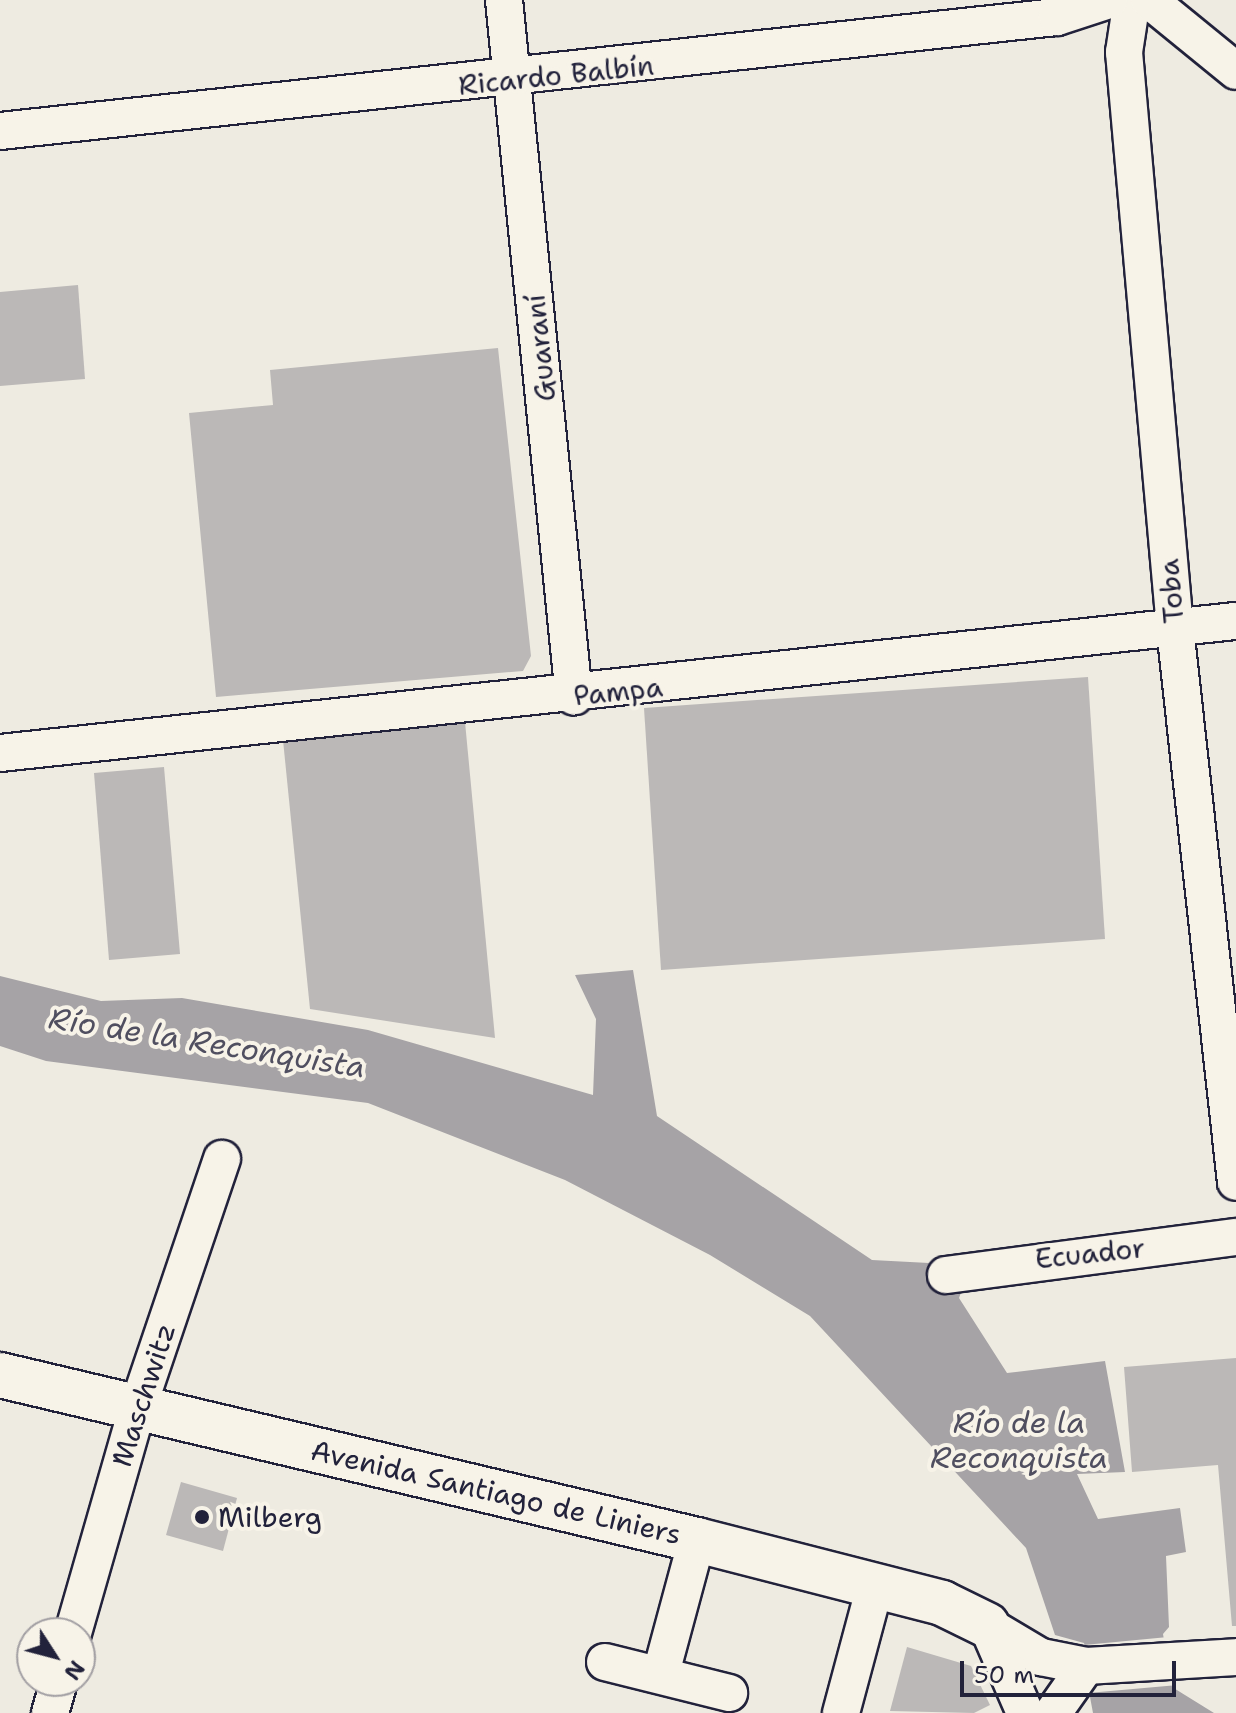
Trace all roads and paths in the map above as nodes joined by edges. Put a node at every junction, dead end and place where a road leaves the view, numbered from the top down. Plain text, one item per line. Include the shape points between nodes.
1 (504, 0) edge
2 (1109, 0) edge
3 (1132, 0) edge
4 (1149, 0) edge
5 (1236, 71) edge
6 (513, 81) junction
7 (0, 131) edge
8 (1236, 621) edge
9 (1175, 628) junction
10 (574, 696) junction
11 (0, 753) edge
12 (222, 1159) dead end
13 (1236, 1182) edge
14 (1236, 1237) edge
15 (946, 1275) dead end
16 (0, 1375) edge
17 (138, 1407) junction
18 (697, 1540) junction
19 (875, 1586) junction
20 (78, 1617) edge
21 (987, 1625) junction
22 (1236, 1657) edge
23 (605, 1662) dead end
24 (1086, 1666) junction
25 (661, 1673) junction
26 (729, 1693) dead end
27 (841, 1713) edge
28 (1025, 1713) edge
29 (1053, 1713) edge

1 - 6 street, Guaraní
2 - 6 street, Ricardo Balbín via 1057,17
3 - 9 street, Toba via 1124,52
4 - 5 street
6 - 7 street, Ricardo Balbín
6 - 10 street, Guaraní
8 - 9 street, Pampa
9 - 10 street, Pampa
9 - 13 street, Toba
10 - 11 street, Pampa
12 - 17 street, Maschwitz
14 - 15 street, Ecuador
16 - 17 main road, Avenida Santiago de Liniers
17 - 18 main road, Avenida Santiago de Liniers
17 - 20 street, Maschwitz
18 - 19 main road, Avenida Santiago de Liniers
18 - 25 street
19 - 21 main road, Avenida Santiago de Liniers
19 - 27 street
21 - 24 street, Avenida Santiago de Liniers via 1041,1657
21 - 28 street
22 - 24 street, Avenida Santiago de Liniers
23 - 25 street
24 - 29 street
25 - 26 street

